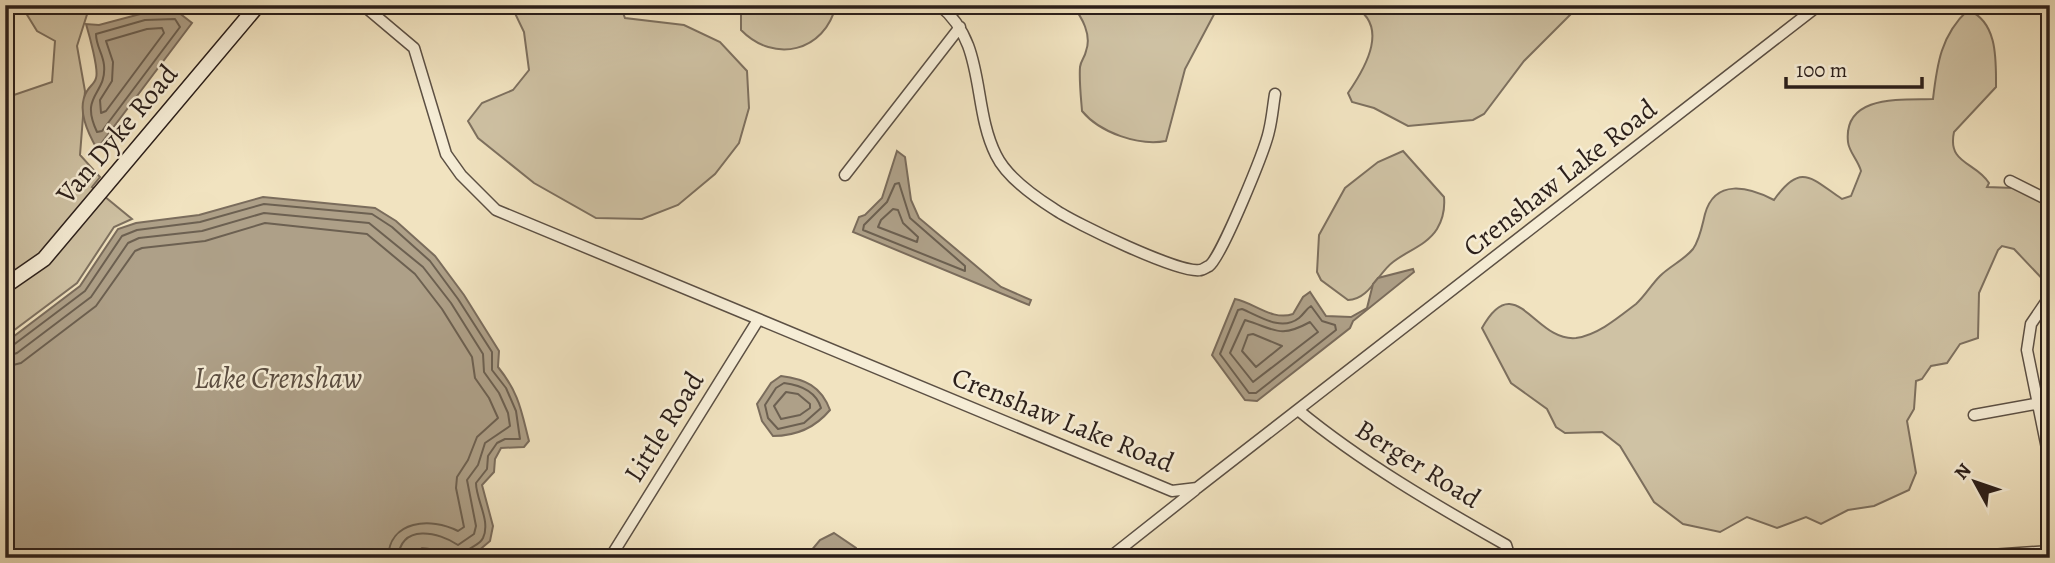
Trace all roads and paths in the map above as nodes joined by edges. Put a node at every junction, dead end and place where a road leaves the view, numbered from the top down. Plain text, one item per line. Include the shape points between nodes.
1 (258, 5) edge
2 (363, 5) edge
3 (939, 5) edge
4 (1819, 5) edge
5 (960, 27) junction
6 (1275, 94) dead end
7 (845, 174) dead end
8 (2010, 181) dead end
9 (2050, 201) edge
10 (5, 286) edge
11 (2050, 296) edge
12 (758, 320) junction
13 (2035, 404) junction
14 (1298, 410) junction
15 (1974, 415) dead end
16 (2050, 463) edge
17 (1197, 488) junction
18 (2050, 551) edge
19 (610, 558) edge
20 (1109, 558) edge
21 (1510, 558) edge
22 (1947, 558) edge

1 - 10 street, Van Dyke Road via 44,259
2 - 12 street, Crenshaw Lake Road via 414,48 446,154 496,209
3 - 5 street
4 - 14 street, Crenshaw Lake Road
5 - 6 street via 975,65 996,157 1016,179 1054,209 1098,234 1199,271 1212,264 1228,233 1269,131
5 - 7 street
8 - 9 street
11 - 13 street via 2031,324 2027,350
12 - 17 street, Crenshaw Lake Road via 1172,491
12 - 19 street, Little Road
13 - 15 street
13 - 16 street
14 - 17 street, Crenshaw Lake Road
14 - 21 street, Berger Road via 1425,497 1506,545
17 - 20 street
18 - 22 street

